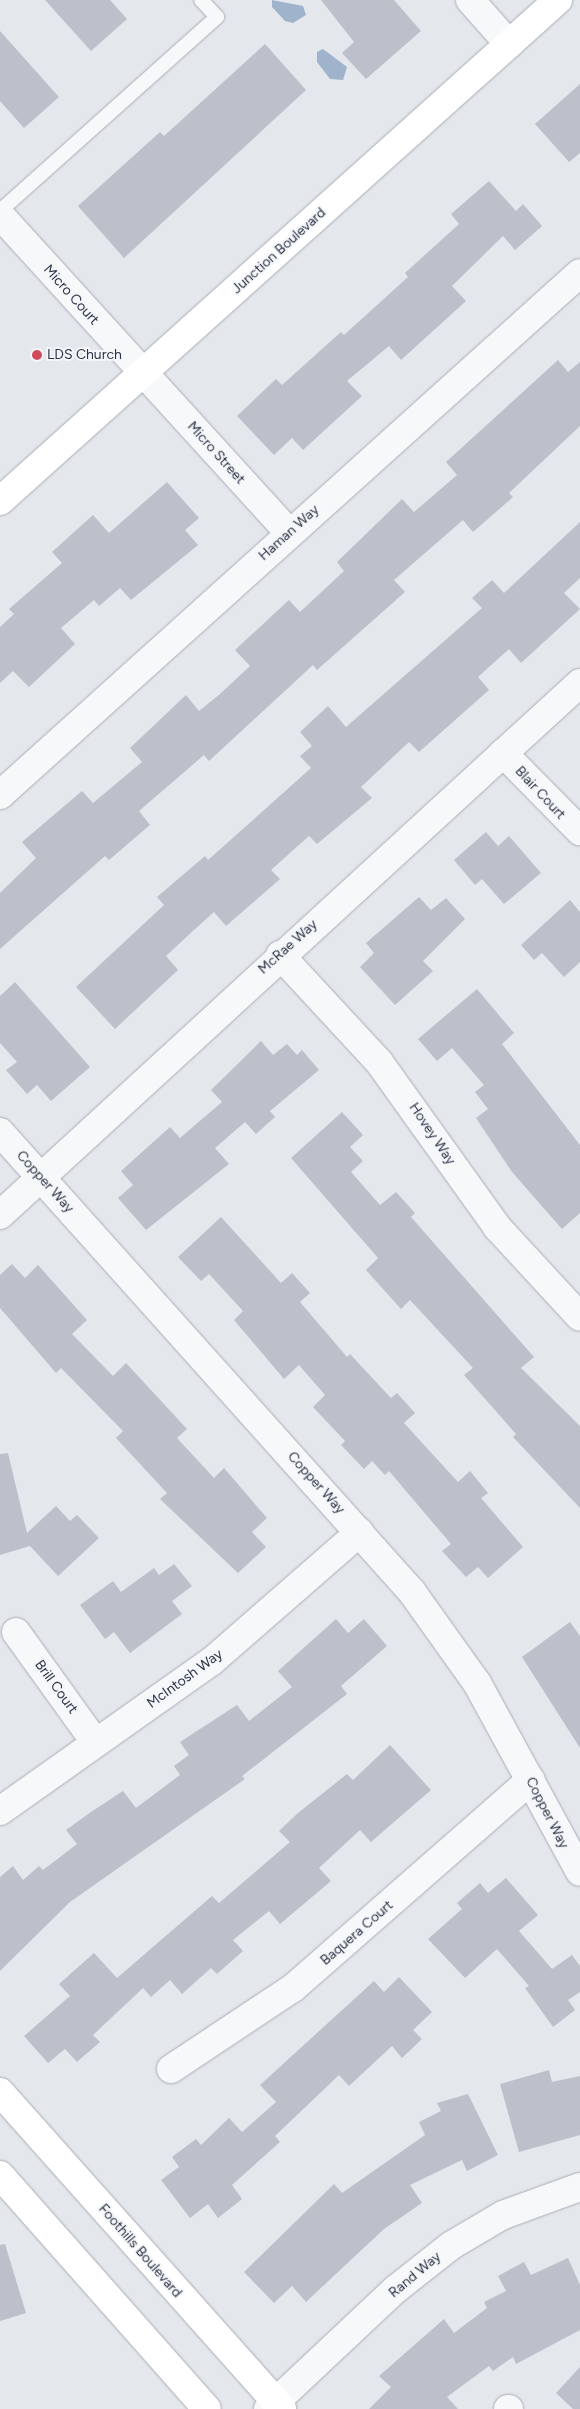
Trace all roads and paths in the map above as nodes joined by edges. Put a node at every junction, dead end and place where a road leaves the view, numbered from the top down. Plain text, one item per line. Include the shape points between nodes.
1 (201, 0) edge
2 (470, 0) edge
3 (558, 0) edge
4 (509, 44) junction
5 (0, 211) edge
6 (0, 215) edge
7 (580, 273) edge
8 (143, 374) junction
9 (0, 501) edge
10 (289, 533) junction
11 (580, 683) edge
12 (502, 753) junction
13 (0, 795) edge
14 (580, 831) edge
15 (280, 955) junction
16 (0, 1132) edge
17 (41, 1178) junction
18 (0, 1215) edge
19 (578, 1312) edge
20 (360, 1532) junction
21 (16, 1632) dead end
22 (96, 1742) junction
23 (531, 1780) junction
24 (0, 1811) edge
25 (580, 1872) edge
26 (171, 2069) dead end
27 (0, 2092) edge
28 (0, 2175) edge
29 (580, 2187) edge
30 (275, 2407) edge
31 (207, 2409) edge

1 - 5 lane via 218,17
2 - 4 street
3 - 4 main road, Junction Boulevard
4 - 8 main road, Junction Boulevard
6 - 8 street, Micro Court
7 - 10 street, Haman Way
8 - 9 main road, Junction Boulevard
8 - 10 street, Micro Street
10 - 13 street, Haman Way
11 - 12 street, McRae Way
12 - 14 street, Blair Court
12 - 15 street, McRae Way
15 - 17 street, McRae Way
15 - 19 street, Hovey Way via 378,1062 497,1227
16 - 17 street, Copper Way
17 - 18 street, McRae Way
17 - 20 street, Copper Way
20 - 22 street, McIntosh Way via 212,1660
20 - 23 street, Copper Way via 447,1638
21 - 22 street, Brill Court
22 - 24 street, McIntosh Way
23 - 25 street, Copper Way
23 - 26 street, Baquera Court via 293,1988
27 - 30 main road, Foothills Boulevard
28 - 31 main road
29 - 30 street, Rand Way via 503,2215 452,2244 396,2289

